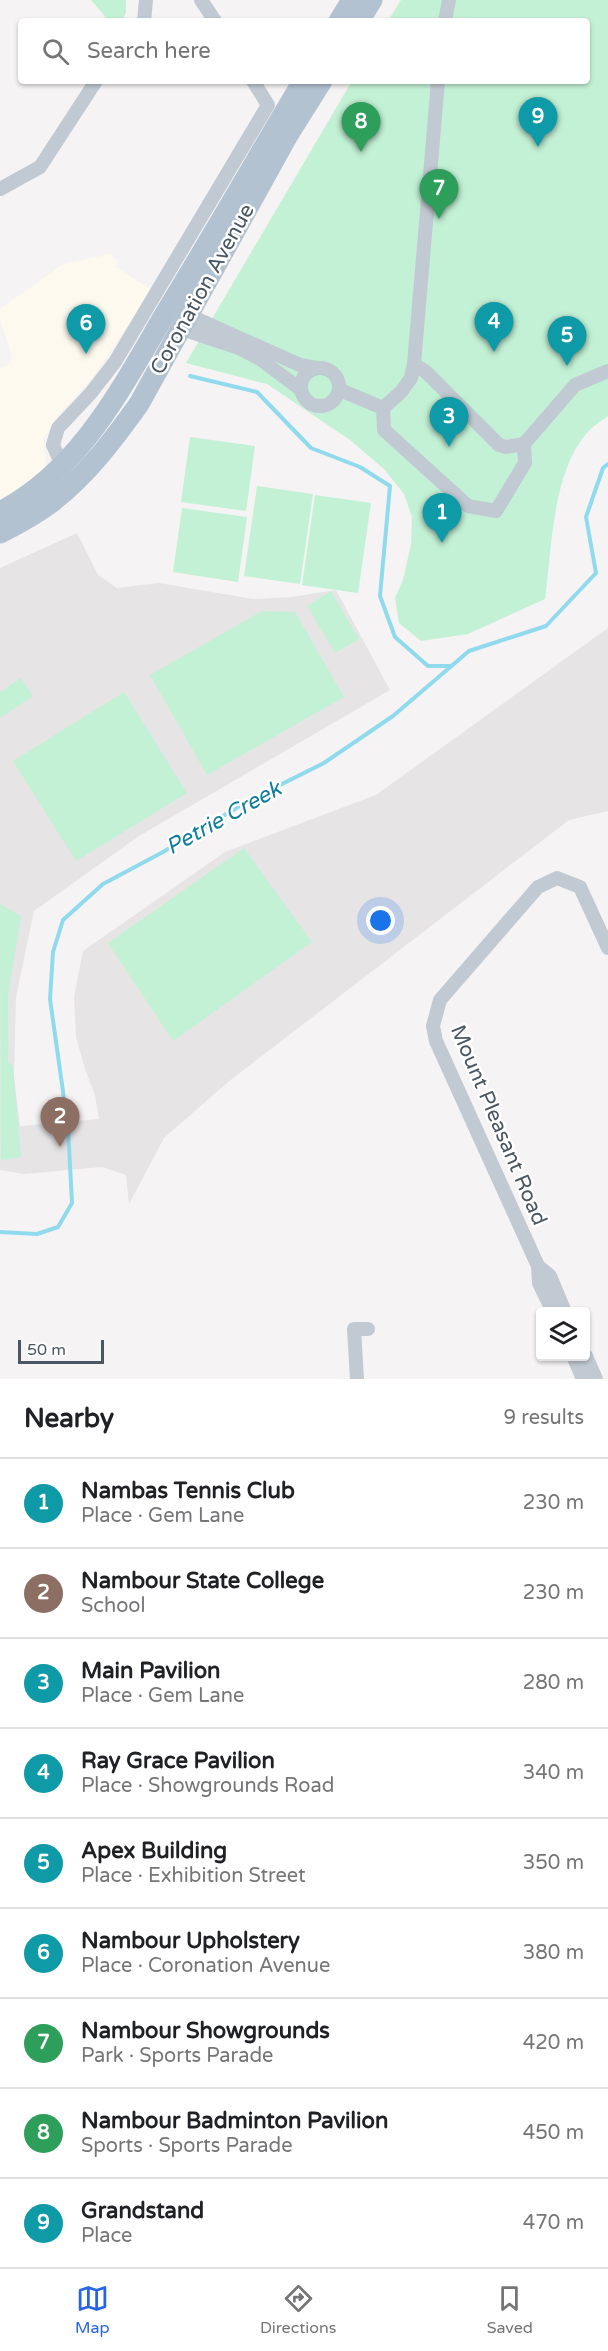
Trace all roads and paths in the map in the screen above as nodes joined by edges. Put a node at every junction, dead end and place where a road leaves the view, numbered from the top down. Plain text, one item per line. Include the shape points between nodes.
1 (146, 0) edge
2 (201, 0) edge
3 (352, 0) edge
4 (372, 0) edge
5 (449, 0) edge
6 (144, 18) edge
7 (212, 18) edge
8 (341, 18) edge
9 (361, 18) edge
10 (446, 18) edge
11 (94, 84) edge
12 (255, 84) edge
13 (301, 84) edge
14 (320, 84) edge
15 (438, 84) edge
16 (0, 189) edge
17 (176, 315) junction
18 (414, 364) junction
19 (317, 368) junction
20 (608, 371) edge
21 (300, 389) junction
22 (339, 390) junction
23 (383, 408) junction
24 (524, 444) junction
25 (63, 466) junction
26 (68, 488) junction
27 (0, 512) edge
28 (0, 533) edge
29 (608, 948) edge
30 (538, 1266) junction
31 (550, 1307) edge
32 (564, 1307) edge
33 (368, 1329) dead end
34 (575, 1361) edge
35 (587, 1361) edge
36 (357, 1379) edge
37 (583, 1379) edge
38 (596, 1379) edge

1 - 6 street
2 - 7 street
3 - 8 main road
4 - 9 main road
5 - 10 street
11 - 16 street via 40,167
12 - 25 street, Coronation Avenue via 268,105 115,362 58,428 53,446
13 - 17 main road, Coronation Avenue
14 - 17 main road, Coronation Avenue
15 - 18 street
17 - 19 street via 197,319 300,365
17 - 21 street via 191,332 249,353
17 - 25 main road, Coronation Avenue
17 - 26 main road, Coronation Avenue via 139,404 112,441
18 - 23 street via 402,392
18 - 24 street via 499,445
19 - 21 street via 303,378
19 - 22 street via 334,373
20 - 24 street via 575,385
21 - 22 street via 310,404 323,407 334,401
22 - 23 street
23 - 24 street via 384,430 468,506 496,511 525,463
25 - 26 street, Coronation Avenue
25 - 27 main road, Coronation Avenue
26 - 28 main road, Coronation Avenue via 33,515
29 - 30 street, Mount Pleasant Road via 580,887 557,878 538,887 440,1000 433,1026 436,1041
30 - 31 street, Mount Pleasant Road via 539,1283
30 - 32 street, Mount Pleasant Road via 550,1276
33 - 36 street via 354,1329
34 - 37 street
35 - 38 street

